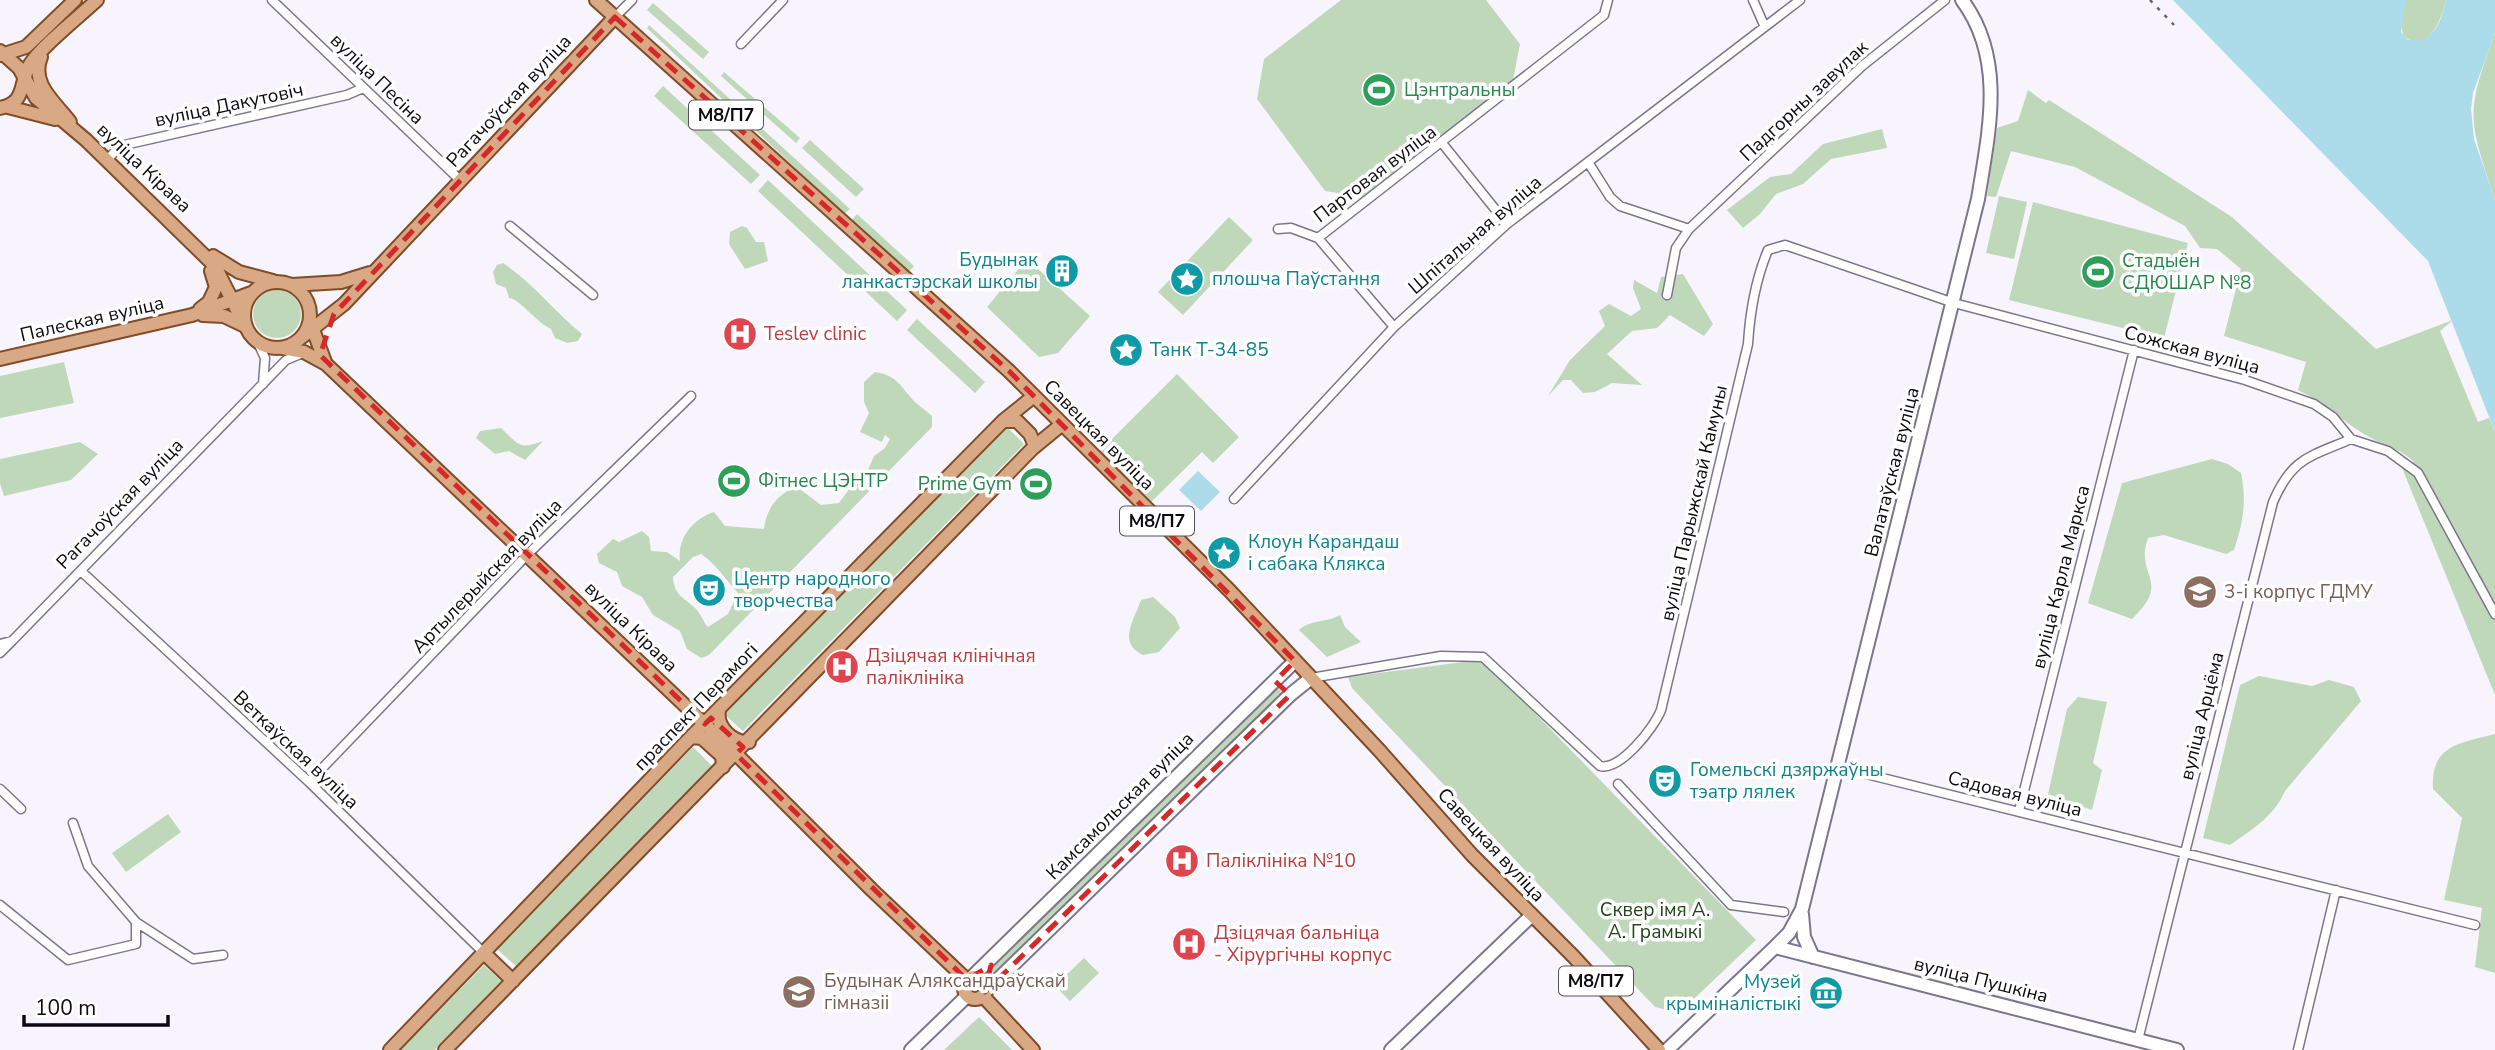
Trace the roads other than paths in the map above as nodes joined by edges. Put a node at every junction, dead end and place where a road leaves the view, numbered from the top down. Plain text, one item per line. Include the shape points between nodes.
1 (75, 0) edge
2 (97, 0) edge
3 (272, 0) edge
4 (596, 0) edge
5 (632, 0) edge
6 (783, 0) edge
7 (1608, 0) edge
8 (1754, 0) edge
9 (1800, 0) edge
10 (1945, 0) edge
11 (1962, 0) edge
12 (615, 17) junction
13 (1764, 25) junction
14 (741, 44) dead end
15 (44, 51) junction
16 (2, 53) edge
17 (25, 80) junction
18 (363, 88) junction
19 (4, 107) edge
20 (61, 121) junction
21 (77, 132) junction
22 (1442, 143) junction
23 (107, 160) junction
24 (1588, 162) junction
25 (461, 181) junction
26 (1507, 223) junction
27 (510, 226) dead end
28 (1278, 229) dead end
29 (1689, 229) junction
30 (1318, 238) junction
31 (1785, 245) joint
32 (198, 246) junction
33 (374, 272) junction
34 (273, 281) junction
35 (292, 285) junction
36 (251, 293) junction
37 (593, 295) dead end
38 (1667, 295) dead end
39 (232, 300) junction
40 (1954, 303) junction
41 (334, 314) junction
42 (192, 315) junction
43 (245, 326) junction
44 (1394, 327) junction
45 (308, 329) junction
46 (258, 342) junction
47 (2133, 350) junction
48 (284, 354) junction
49 (0, 359) edge
50 (323, 359) junction
51 (263, 384) junction
52 (691, 396) dead end
53 (1034, 396) junction
54 (1003, 421) junction
55 (1061, 425) junction
56 (2351, 439) junction
57 (1035, 446) junction
58 (1234, 499) dead end
59 (527, 555) junction
60 (82, 572) junction
61 (2495, 614) edge
62 (12, 641) junction
63 (0, 644) edge
64 (0, 653) edge
65 (1295, 661) junction
66 (1335, 674) junction
67 (1311, 678) junction
68 (1275, 681) junction
69 (1290, 695) junction
70 (719, 711) junction
71 (705, 724) junction
72 (691, 737) junction
73 (749, 742) junction
74 (736, 754) junction
75 (723, 767) junction
76 (1838, 767) junction
77 (309, 782) junction
78 (1618, 783) dead end
79 (0, 789) edge
80 (21, 809) dead end
81 (2019, 811) junction
82 (73, 823) dead end
83 (1105, 848) junction
84 (2185, 853) junction
85 (1119, 862) junction
86 (2336, 890) junction
87 (0, 905) edge
88 (1802, 909) junction
89 (1784, 912) dead end
90 (1531, 916) junction
91 (136, 922) junction
92 (2475, 925) dead end
93 (1775, 947) junction
94 (485, 954) junction
95 (223, 956) dead end
96 (1813, 957) junction
97 (969, 979) junction
98 (513, 981) junction
99 (984, 994) junction
100 (967, 996) junction
101 (2145, 1045) edge
102 (390, 1050) edge
103 (445, 1050) edge
104 (911, 1050) edge
105 (1033, 1050) edge
106 (1391, 1050) edge
107 (1659, 1050) edge
108 (1667, 1050) edge
109 (2177, 1050) edge
110 (2298, 1050) edge

1 - 16 main road via 26,47
2 - 15 main road
3 - 18 street, вуліца Песіна
4 - 12 main road, Савецкая вуліца / М8/П7
5 - 12 street
6 - 14 street
7 - 22 street, Партовая вуліца via 1604,15
8 - 13 street
9 - 13 street, Шпітальная вуліца
10 - 29 street, Падгорны завулак via 1862,66
11 - 40 street, Валатаўская вуліца via 1988,50 1990,97 1978,199
12 - 25 main road, Рагачоўская вуліца
12 - 53 main road, Савецкая вуліца / М8/П7
13 - 24 street, Шпітальная вуліца
15 - 17 main road via 31,63
15 - 21 main road via 38,82
16 - 17 main road, вуліца Кірава
17 - 19 main road via 22,93
17 - 20 main road, вуліца Кірава via 36,98
18 - 23 street, вуліца Дакутовіч via 347,96 120,146
18 - 25 street, вуліца Песіна
19 - 20 main road, вуліца Кірава
20 - 21 main road, вуліца Кірава
21 - 23 main road, вуліца Кірава
22 - 26 street
22 - 30 street, Партовая вуліца
23 - 32 main road, вуліца Кірава
24 - 26 street, Шпітальная вуліца
24 - 29 street via 1620,206
25 - 33 main road, Рагачоўская вуліца
26 - 44 street, Шпітальная вуліца
27 - 37 street
28 - 30 street via 1291,228
29 - 38 street, Падгорны завулак via 1676,248
30 - 44 street
31 - 40 street, Сожская вуліца
31 - 66 street, вуліца Парыжскай Камуны via 1768,250 1761,266 1748,344 1661,710 1652,728 1616,765 1600,766 1483,657 1441,656
32 - 34 main road, вуліца Кірава via 229,267
32 - 39 main road, вуліца Кірава via 220,272
32 - 42 main road via 216,287 209,302
33 - 35 main road, Рагачоўская вуліца via 341,282
33 - 41 main road, Рагачоўская вуліца
34 - 35 main road
34 - 36 main road
35 - 45 main road via 309,303
36 - 39 main road, Палеская вуліца
36 - 43 main road via 243,315
39 - 42 main road, Палеская вуліца
39 - 43 main road, вуліца Кірава
40 - 47 street, Сожская вуліца
40 - 76 street, Валатаўская вуліца
41 - 45 main road, Рагачоўская вуліца
41 - 50 main road via 322,341
42 - 43 main road, Палеская вуліца via 224,316
42 - 49 main road, Палеская вуліца
43 - 46 main road
44 - 58 street, Шпітальная вуліца
45 - 48 main road
45 - 50 main road
46 - 48 main road
46 - 51 street via 265,359
47 - 56 street, Сожская вуліца via 2290,394 2333,417
47 - 81 street, вуліца Карла Маркса
48 - 50 main road, вуліца Кірава via 304,352
48 - 51 street, Рагачоўская вуліца
50 - 59 main road, вуліца Кірава
51 - 60 street, Рагачоўская вуліца
52 - 59 street, Артылерыйская вуліца
53 - 54 main road, праспект Перамогі
53 - 55 main road, Савецкая вуліца / М8/П7
54 - 57 main road via 1017,421
54 - 70 main road, праспект Перамогі
55 - 57 main road
55 - 65 main road, Савецкая вуліца / М8/П7
56 - 61 street, Сожская вуліца via 2388,452 2417,473
56 - 84 street, вуліца Арцёма via 2296,465 2273,502
57 - 73 main road
59 - 71 main road, вуліца Кірава
59 - 77 street, Артылерыйская вуліца
60 - 62 street, Рагачоўская вуліца
60 - 77 street, Веткаўская вуліца
62 - 63 street
62 - 64 street, Рагачоўская вуліца
65 - 66 street
65 - 67 main road, Савецкая вуліца / М8/П7
65 - 68 street, Камсамольская вуліца
66 - 67 street
67 - 69 street, Камсамольская вуліца
67 - 90 main road, Савецкая вуліца / М8/П7
68 - 69 street
68 - 83 street, Камсамольская вуліца
69 - 85 street, Камсамольская вуліца
70 - 71 main road, праспект Перамогі
70 - 73 main road via 721,727 736,740
71 - 72 main road, праспект Перамогі
71 - 74 main road, вуліца Кірава
72 - 75 main road via 702,738 722,756
72 - 94 main road, праспект Перамогі
73 - 74 main road
74 - 75 main road
74 - 97 main road, вуліца Кірава
75 - 98 main road
76 - 81 street, Садовая вуліца
76 - 88 street, Валатаўская вуліца
77 - 94 street, Веткаўская вуліца
78 - 89 street via 1731,905
79 - 80 street
81 - 84 street, Садовая вуліца
82 - 91 street via 89,866
83 - 85 street
83 - 97 street, Камсамольская вуліца
84 - 86 street, Садовая вуліца
84 - 101 street, вуліца Арцёма
85 - 99 street, Камсамольская вуліца
86 - 92 street, Садовая вуліца
86 - 110 street
87 - 91 street via 68,960 136,944
88 - 93 street, Валатаўская вуліца
88 - 96 street via 1804,937
90 - 106 street
90 - 107 main road, Савецкая вуліца / М8/П7
91 - 95 street via 194,959
93 - 96 street, вуліца Пушкіна
93 - 108 street, Валатаўская вуліца
94 - 98 main road
94 - 102 main road, праспект Перамогі
96 - 101 street, вуліца Пушкіна
97 - 99 main road via 981,979
97 - 100 main road via 964,990
98 - 103 main road
99 - 100 main road via 973,999
99 - 105 main road
100 - 104 street
101 - 109 street, вуліца Пушкіна

